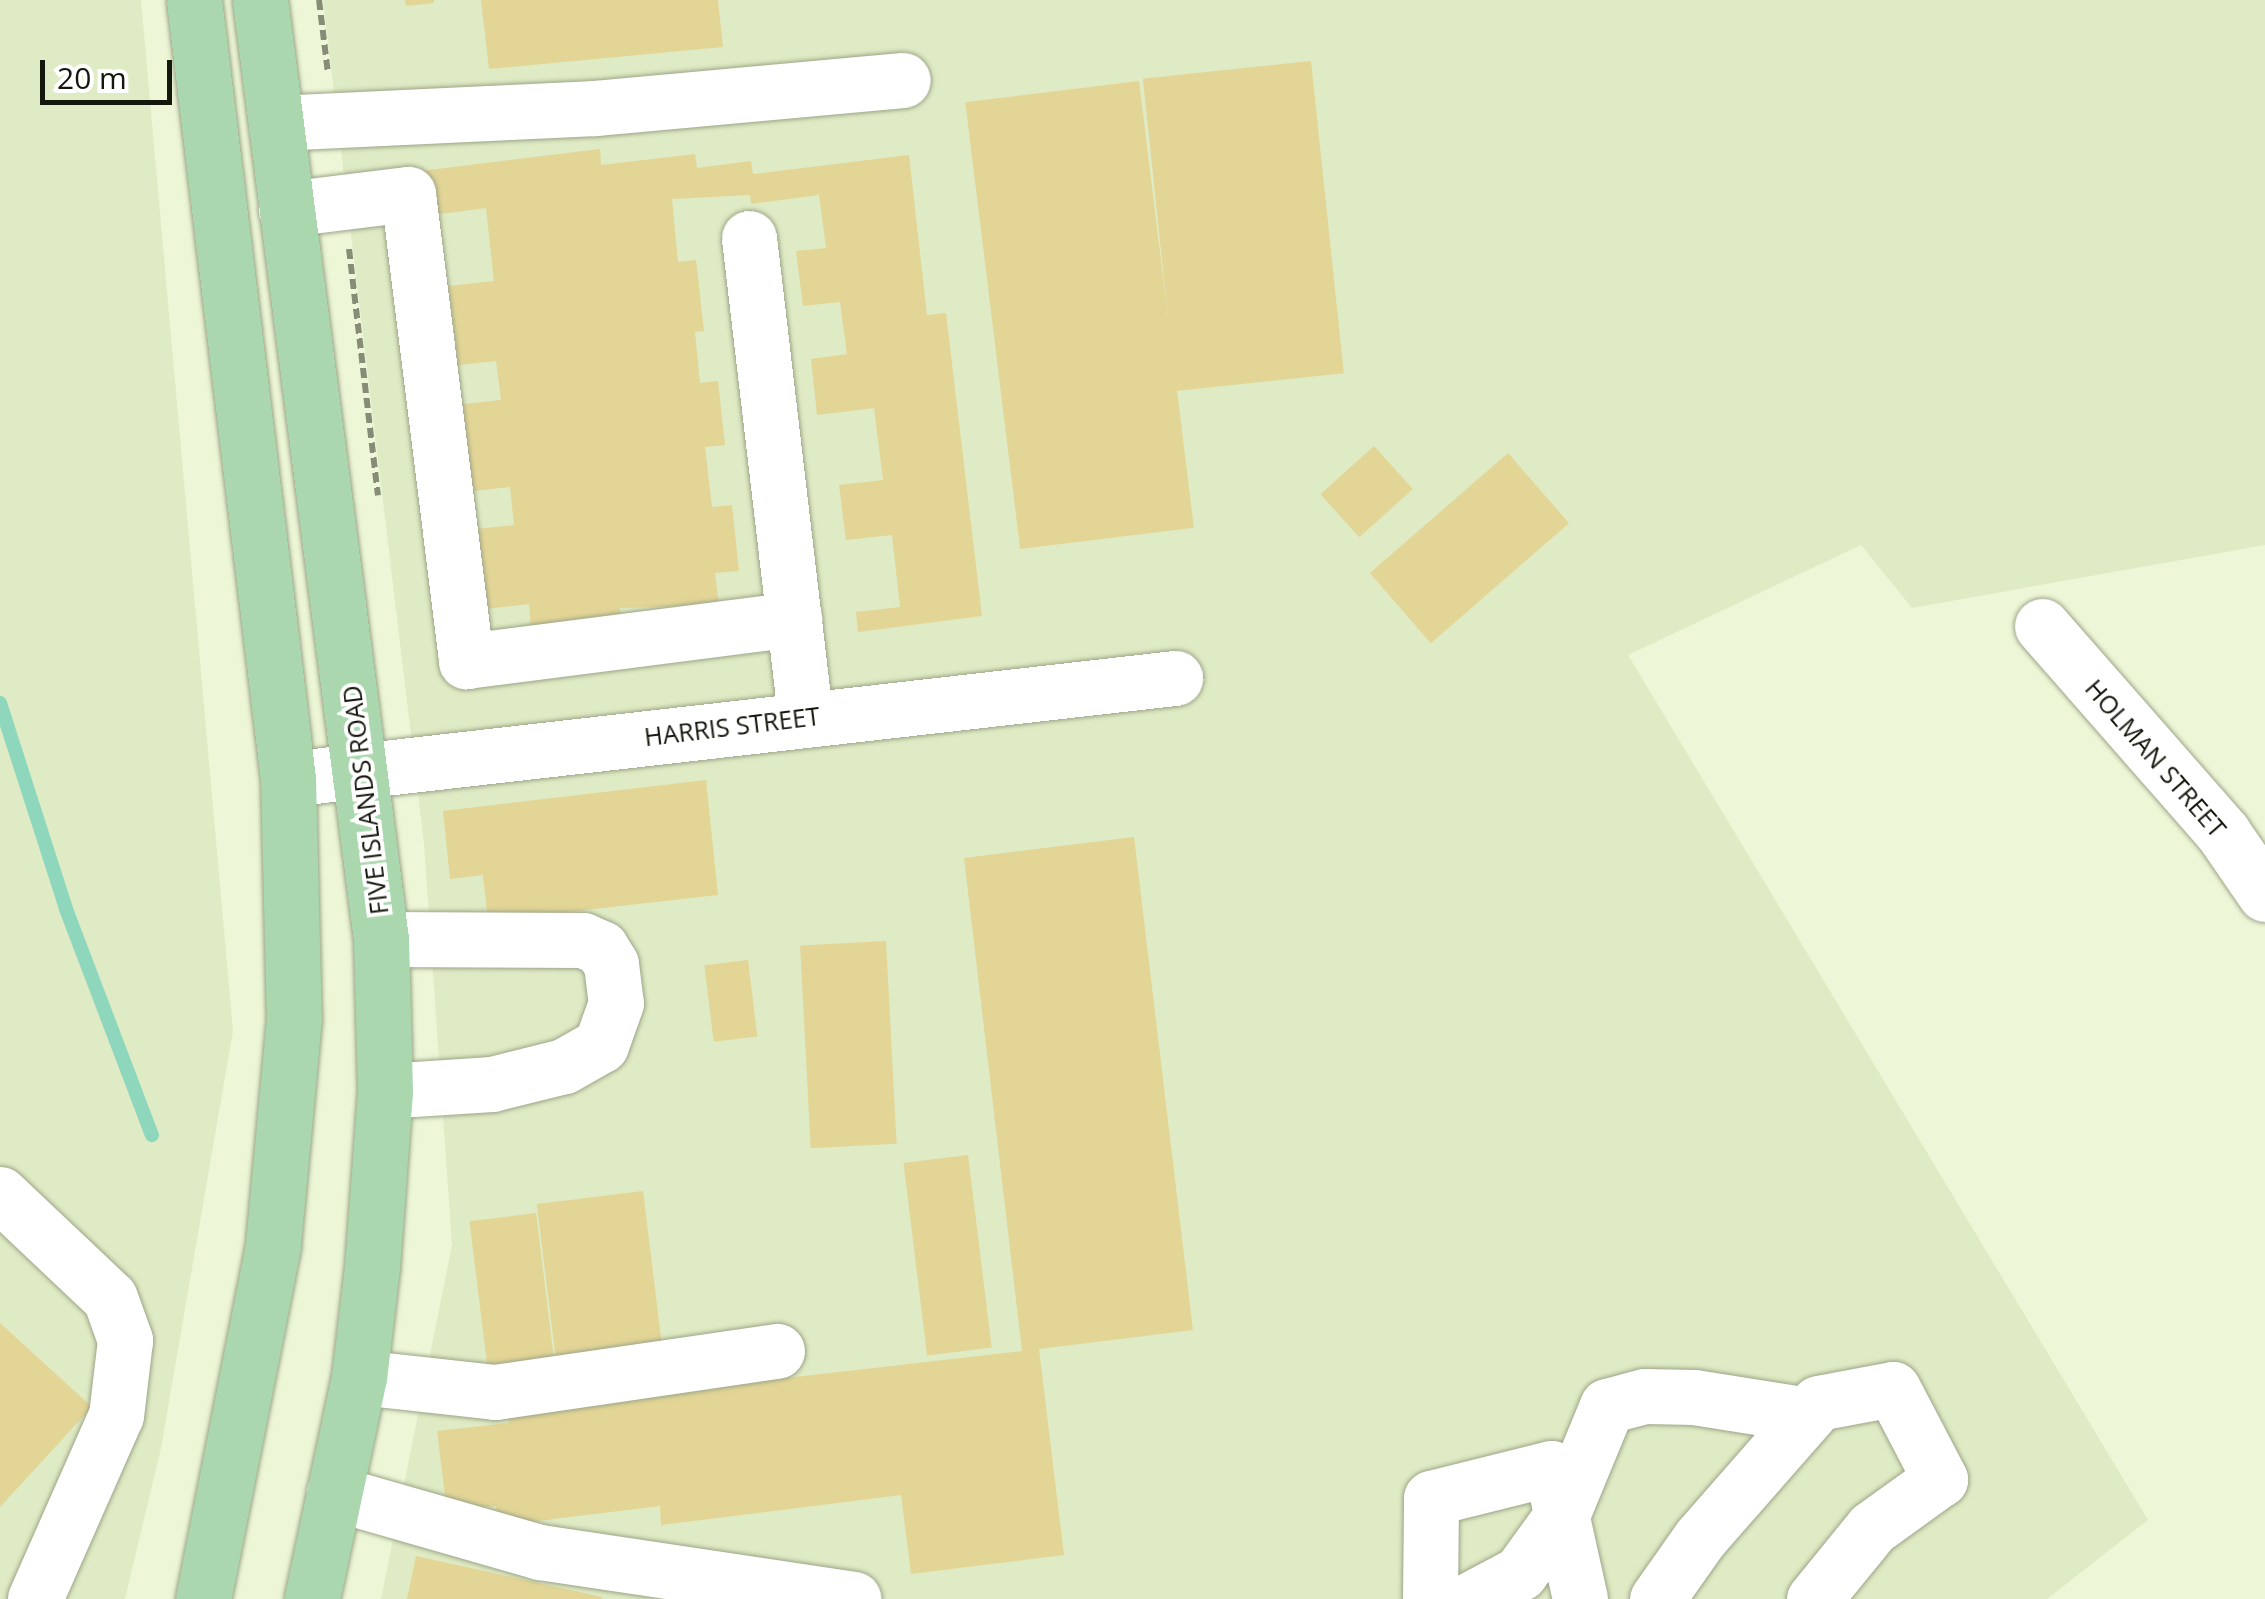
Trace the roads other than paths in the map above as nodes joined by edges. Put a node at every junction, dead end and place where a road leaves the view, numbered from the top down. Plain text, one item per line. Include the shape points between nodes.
1 (194, 0) edge
2 (260, 0) edge
3 (903, 80) dead end
4 (276, 123) junction
5 (286, 209) junction
6 (750, 238) dead end
7 (794, 619) junction
8 (2042, 626) dead end
9 (1176, 678) dead end
10 (805, 717) junction
11 (364, 770) junction
12 (288, 779) junction
13 (2265, 894) edge
14 (382, 939) junction
15 (385, 1091) junction
16 (0, 1194) edge
17 (777, 1351) dead end
18 (359, 1377) junction
19 (1808, 1415) junction
20 (334, 1493) junction
21 (1562, 1515) junction
22 (203, 1598) edge
23 (34, 1599) edge
24 (312, 1599) edge
25 (854, 1599) edge
26 (1430, 1599) edge
27 (1471, 1599) edge
28 (1580, 1599) edge
29 (1657, 1599) edge
30 (1814, 1599) edge

1 - 12 main road
2 - 4 main road, FIVE ISLANDS ROAD
3 - 4 street via 594,108
4 - 5 main road, FIVE ISLANDS ROAD
5 - 7 street via 408,194 466,661
5 - 11 main road, FIVE ISLANDS ROAD
6 - 7 street
7 - 10 street
8 - 13 street, HOLMAN STREET via 2222,833
9 - 10 street, HARRIS STREET
10 - 11 street, HARRIS STREET
11 - 12 street, HARRIS STREET
11 - 14 main road, FIVE ISLANDS ROAD
12 - 22 main road via 294,1018 286,1132 263,1303
14 - 15 main road, FIVE ISLANDS ROAD
14 - 15 street via 583,940 601,948 611,964 616,1004 601,1045 564,1066 492,1084
15 - 18 main road, FIVE ISLANDS ROAD
16 - 23 street via 89,1274 116,1310 126,1358 108,1434
17 - 18 street via 495,1392
18 - 20 main road, FIVE ISLANDS ROAD
19 - 21 street via 1694,1397 1645,1396 1606,1406
19 - 29 street via 1700,1538
19 - 30 street via 1818,1404 1892,1389 1940,1478 1872,1528
20 - 24 main road, FIVE ISLANDS ROAD
20 - 25 street via 540,1552
21 - 26 street via 1551,1468 1432,1498
21 - 27 street via 1520,1574
21 - 28 street

